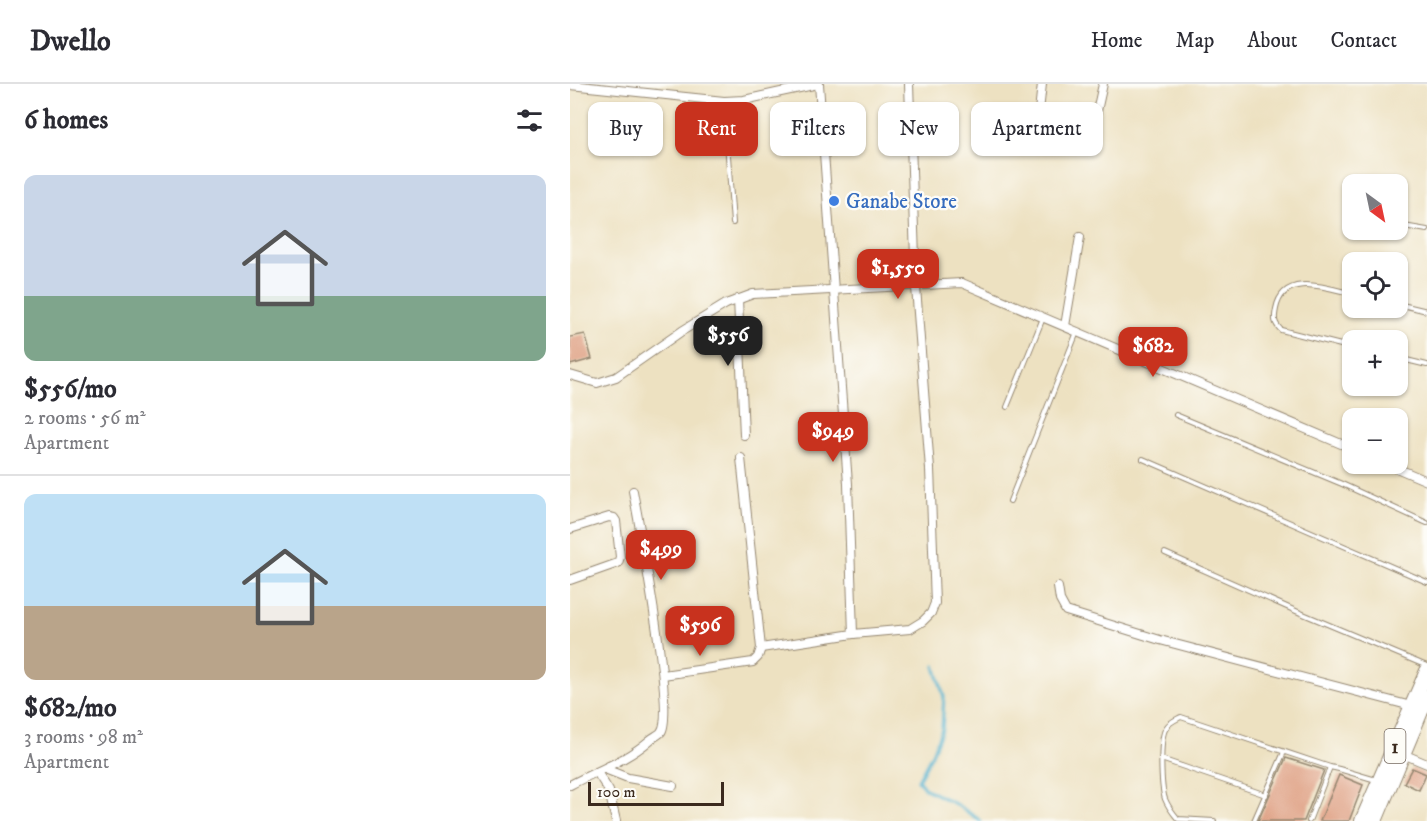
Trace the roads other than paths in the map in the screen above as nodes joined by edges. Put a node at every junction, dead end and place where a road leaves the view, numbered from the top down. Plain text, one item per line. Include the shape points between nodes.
1 (819, 84) edge
2 (909, 84) edge
3 (1042, 84) edge
4 (1103, 84) edge
5 (570, 85) edge
6 (723, 101) junction
7 (1040, 102) edge
8 (1099, 102) edge
9 (733, 223) dead end
10 (1408, 227) edge
11 (1427, 230) edge
12 (1080, 237) dead end
13 (916, 287) junction
14 (833, 291) junction
15 (1342, 292) edge
16 (738, 298) junction
17 (1408, 306) edge
18 (1427, 311) edge
19 (1043, 317) junction
20 (1065, 326) junction
21 (1077, 331) junction
22 (1342, 345) edge
23 (1408, 360) edge
24 (1427, 365) edge
25 (570, 375) edge
26 (1007, 406) dead end
27 (1176, 415) dead end
28 (744, 435) dead end
29 (1342, 444) edge
30 (741, 458) dead end
31 (1143, 459) dead end
32 (1408, 473) edge
33 (1427, 481) edge
34 (633, 491) dead end
35 (1010, 501) dead end
36 (1427, 523) edge
37 (570, 529) edge
38 (1165, 553) dead end
39 (570, 580) edge
40 (1427, 582) edge
41 (1058, 587) dead end
42 (853, 634) junction
43 (761, 648) junction
44 (1427, 666) edge
45 (1427, 671) edge
46 (663, 675) junction
47 (1420, 704) edge
48 (1284, 752) junction
49 (1403, 754) junction
50 (1161, 759) junction
51 (1427, 764) edge
52 (1330, 767) junction
53 (605, 769) junction
54 (597, 772) junction
55 (1380, 782) junction
56 (570, 784) edge
57 (673, 786) dead end
58 (1266, 795) junction
59 (617, 821) edge
60 (1214, 821) edge
61 (1254, 821) edge
62 (1309, 821) edge
63 (1362, 821) edge
64 (1375, 821) edge

1 - 6 street
1 - 14 street
2 - 13 street
3 - 7 street
4 - 8 street
5 - 6 street
6 - 9 lane
10 - 11 lane
12 - 20 street
13 - 14 street
13 - 19 street via 962,283
13 - 42 street via 936,603 923,621 910,628
14 - 16 street
14 - 42 street via 848,483
15 - 22 lane via 1310,285 1289,288 1281,294 1274,319 1281,330
16 - 25 street via 616,377 597,383
16 - 28 street
17 - 18 lane
19 - 20 street
19 - 26 lane
20 - 21 street
21 - 29 street
21 - 35 lane
23 - 24 lane
27 - 36 lane
30 - 43 street
31 - 40 lane
32 - 33 street
34 - 46 street
37 - 39 street via 614,518 620,557 615,565
38 - 44 lane
41 - 47 street via 1066,611 1171,643
42 - 43 street
43 - 46 street via 753,662
45 - 47 highway, 1
46 - 53 street via 666,720 662,732
47 - 49 highway, 1
47 - 55 highway, 1
48 - 50 lane via 1181,717 1164,729
48 - 52 lane
48 - 58 lane
49 - 51 street
49 - 64 highway, 1
50 - 58 lane
50 - 60 lane via 1170,810 1178,819
52 - 55 lane
52 - 62 lane
53 - 54 street
53 - 57 street via 628,778
54 - 56 street
54 - 59 street via 609,791
55 - 63 highway, 1
58 - 61 lane

